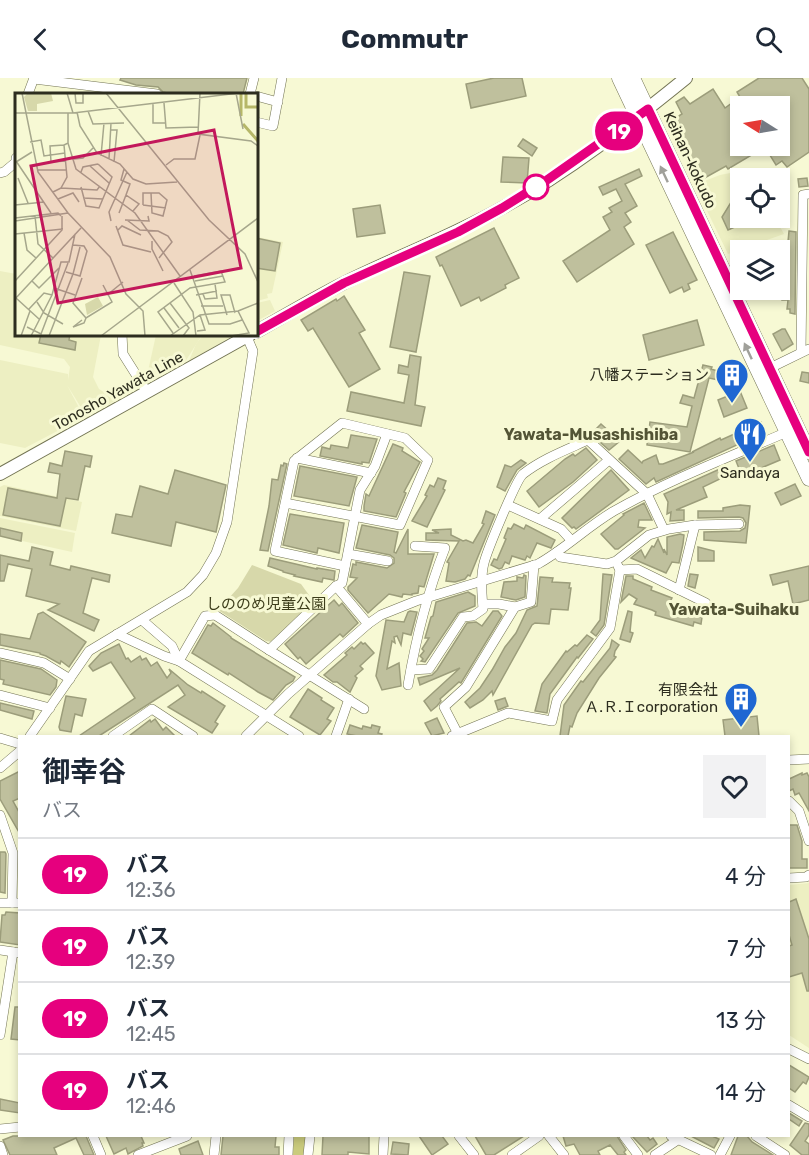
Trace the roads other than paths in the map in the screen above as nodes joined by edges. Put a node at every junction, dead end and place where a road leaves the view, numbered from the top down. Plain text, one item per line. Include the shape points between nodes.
1 (34, 78) edge
2 (254, 78) edge
3 (619, 78) edge
4 (633, 78) edge
5 (686, 78) edge
6 (280, 79) edge
7 (28, 93) edge
8 (149, 93) edge
9 (251, 93) edge
10 (258, 97) edge
11 (278, 102) junction
12 (643, 113) junction
13 (258, 122) edge
14 (15, 165) edge
15 (0, 172) edge
16 (809, 194) edge
17 (258, 331) edge
18 (122, 336) edge
19 (248, 336) edge
20 (252, 336) edge
21 (805, 350) edge
22 (764, 372) junction
23 (147, 392) junction
24 (787, 432) junction
25 (387, 434) junction
26 (809, 452) edge
27 (297, 458) junction
28 (609, 460) junction
29 (371, 473) junction
30 (0, 474) edge
31 (809, 479) edge
32 (646, 494) junction
33 (285, 503) junction
34 (508, 505) junction
35 (355, 516) junction
36 (540, 519) junction
37 (739, 524) dead end
38 (694, 525) junction
39 (664, 530) junction
40 (571, 540) junction
41 (415, 546) dead end
42 (557, 552) junction
43 (348, 554) junction
44 (388, 561) dead end
45 (616, 561) junction
46 (534, 565) junction
47 (345, 566) junction
48 (620, 570) junction
49 (481, 580) junction
50 (336, 586) junction
51 (679, 590) junction
52 (429, 597) junction
53 (706, 603) dead end
54 (483, 604) junction
55 (515, 607) junction
56 (142, 620) junction
57 (368, 624) junction
58 (117, 634) junction
59 (269, 650) junction
60 (0, 653) edge
61 (179, 661) junction
62 (411, 670) junction
63 (311, 675) junction
64 (70, 679) junction
65 (408, 685) dead end
66 (0, 695) edge
67 (349, 699) junction
68 (50, 708) junction
69 (364, 709) dead end
70 (267, 716) junction
71 (181, 734) edge
72 (31, 735) edge
73 (114, 735) edge
74 (247, 735) edge
75 (297, 735) edge
76 (336, 735) edge
77 (455, 735) edge
78 (0, 738) edge
79 (18, 743) edge
80 (18, 753) edge
81 (809, 759) edge
82 (790, 760) edge
83 (0, 768) edge
84 (790, 802) edge
85 (0, 815) edge
86 (804, 820) edge
87 (809, 841) edge
88 (809, 875) edge
89 (790, 878) edge
90 (0, 903) edge
91 (16, 903) edge
92 (0, 950) edge
93 (16, 953) edge
94 (0, 1035) edge
95 (790, 1049) edge
96 (809, 1059) edge
97 (790, 1106) edge
98 (809, 1117) edge
99 (18, 1127) edge
100 (0, 1129) edge
101 (93, 1137) edge
102 (181, 1137) edge
103 (216, 1137) edge
104 (290, 1137) edge
105 (310, 1137) edge
106 (384, 1137) edge
107 (460, 1137) edge
108 (538, 1137) edge
109 (550, 1137) edge
110 (625, 1137) edge
111 (675, 1137) edge
112 (729, 1137) edge
113 (758, 1137) edge
114 (0, 1146) edge
115 (3, 1155) edge
116 (102, 1155) edge
117 (138, 1155) edge
118 (214, 1155) edge
119 (288, 1155) edge
120 (308, 1155) edge
121 (383, 1155) edge
122 (474, 1155) edge
123 (512, 1155) edge
124 (564, 1155) edge
125 (638, 1155) edge
126 (655, 1155) edge
127 (711, 1155) edge
128 (720, 1155) edge
129 (785, 1155) edge

1 - 7 street
1 - 8 street
2 - 9 street
3 - 12 highway, Keihan-kokudo
4 - 12 highway, Keihan-kokudo
5 - 12 main road, Tonosho Yawata Line
6 - 11 street
10 - 11 street
11 - 13 street via 273,126
12 - 17 main road, Tonosho Yawata Line via 502,208 344,283
12 - 22 highway, Keihan-kokudo
14 - 15 street
16 - 21 street via 802,195
18 - 23 street via 123,354
19 - 23 main road, Tonosho Yawata Line
20 - 56 street via 228,522 216,553 188,592
21 - 22 street
22 - 24 highway, Keihan-kokudo
22 - 26 highway, Keihan-kokudo
23 - 30 main road, Tonosho Yawata Line
24 - 31 highway, Keihan-kokudo
24 - 32 street
25 - 27 street via 342,423
25 - 29 street
25 - 35 street via 405,438 429,460 400,525
27 - 29 street
27 - 33 street
28 - 32 street
28 - 34 street via 588,440 547,458 520,476
28 - 36 street
29 - 35 street via 360,490
32 - 39 street
32 - 40 street
33 - 35 street
33 - 47 street via 275,551
34 - 36 street
34 - 49 street via 484,562
35 - 43 street
36 - 40 street via 561,529
37 - 38 street
38 - 39 street
38 - 51 street
39 - 45 street via 650,535
40 - 42 street
41 - 52 street via 445,548
42 - 45 street via 560,557 576,561
42 - 46 street
43 - 44 street
43 - 47 street
45 - 48 street
46 - 49 street
46 - 55 street via 531,602
47 - 50 street via 342,583
48 - 51 street via 637,570
48 - 77 street via 610,628 557,700 552,721 508,713
49 - 52 street
49 - 54 street
50 - 57 street
50 - 59 street
51 - 53 street
52 - 57 street
52 - 62 street
54 - 55 street
54 - 62 street via 483,609 473,616 463,616 429,669
55 - 77 street via 466,687 444,707
56 - 58 street
56 - 61 street via 172,646
57 - 63 street
58 - 61 street
58 - 64 street via 89,651
59 - 61 street via 215,615 205,616
59 - 63 street
60 - 64 street via 44,663
61 - 70 street
62 - 65 street
63 - 67 street
63 - 70 street
64 - 68 street
66 - 68 street
67 - 69 street
67 - 76 street
68 - 72 street
70 - 74 street
70 - 75 street
71 - 73 street via 152,709
78 - 79 street
80 - 83 street
81 - 82 street
84 - 86 street
85 - 91 street via 14,853
86 - 87 street
88 - 89 street
90 - 91 street
92 - 93 street
93 - 94 street
95 - 96 street
97 - 98 street
99 - 100 street
101 - 116 street
102 - 117 street
103 - 118 street
104 - 119 street
105 - 120 street
106 - 121 street
107 - 122 street
108 - 123 street
109 - 124 street
110 - 125 street
111 - 126 street
111 - 127 street
112 - 128 street
113 - 129 street
114 - 115 street

